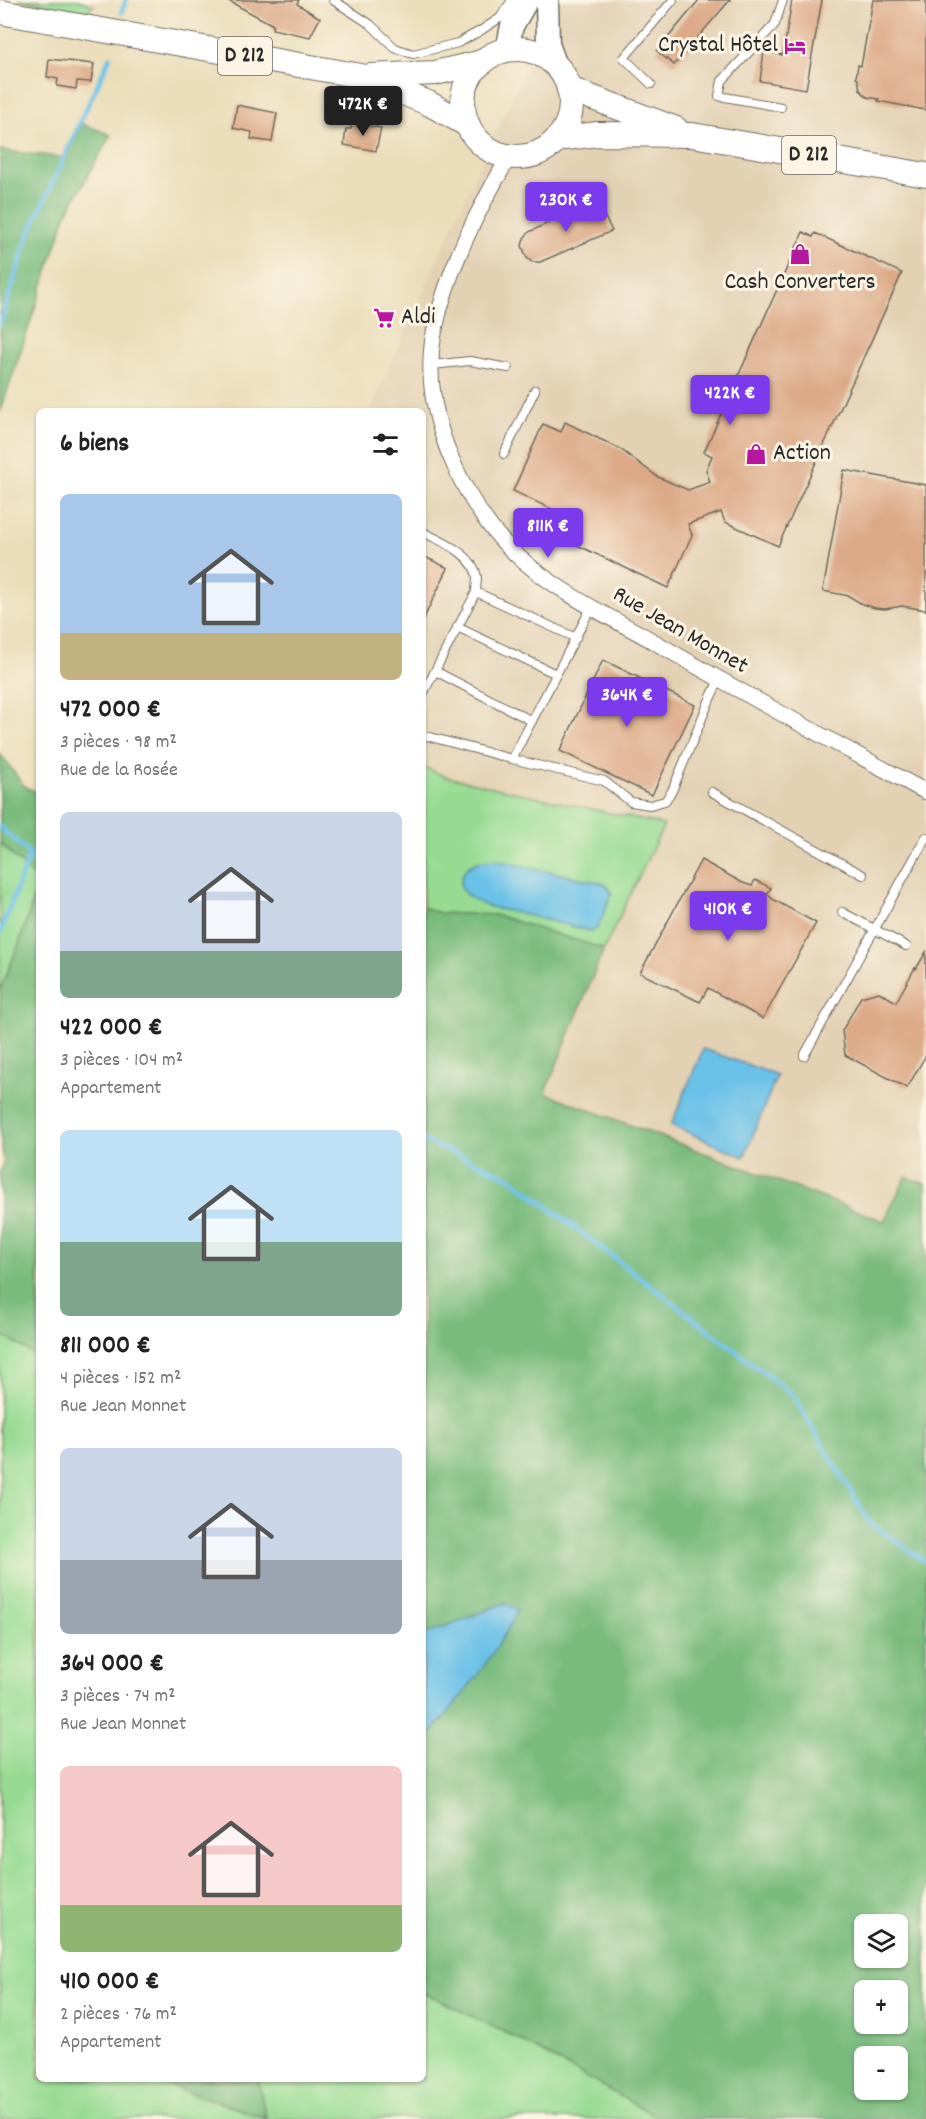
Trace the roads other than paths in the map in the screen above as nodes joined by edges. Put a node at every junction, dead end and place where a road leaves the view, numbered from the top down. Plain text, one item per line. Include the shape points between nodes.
1 (333, 0) edge
2 (512, 0) edge
3 (527, 0) edge
4 (547, 0) edge
5 (673, 0) edge
6 (783, 0) edge
7 (0, 12) edge
8 (507, 50) junction
9 (483, 62) junction
10 (556, 66) junction
11 (361, 76) junction
12 (651, 84) dead end
13 (569, 89) junction
14 (781, 107) dead end
15 (468, 125) junction
16 (692, 135) junction
17 (557, 140) junction
18 (508, 156) junction
19 (926, 175) edge
20 (432, 365) junction
21 (508, 368) dead end
22 (535, 390) dead end
23 (504, 454) dead end
24 (426, 534) edge
25 (476, 592) junction
26 (592, 606) junction
27 (457, 627) junction
28 (576, 638) junction
29 (435, 671) junction
30 (556, 674) junction
31 (719, 680) junction
32 (426, 688) edge
33 (532, 721) junction
34 (426, 736) edge
35 (512, 759) junction
36 (712, 792) dead end
37 (926, 792) edge
38 (926, 837) edge
39 (863, 875) dead end
40 (842, 912) dead end
41 (874, 930) junction
42 (906, 946) dead end
43 (804, 1056) dead end

1 - 2 lane via 370,24 395,48 413,54 458,43 480,31 500,18
3 - 8 street via 512,26
4 - 10 street via 548,44
5 - 12 lane via 624,58
6 - 14 lane via 775,24 722,81 719,96
7 - 11 main road, D 212
8 - 9 main road
8 - 10 main road via 534,52
9 - 11 main road, D 212 via 435,73
9 - 15 main road via 465,91
10 - 13 main road
11 - 15 main road, D 212 via 428,103
13 - 16 main road, D 212
13 - 17 main road via 570,116
15 - 18 main road via 492,151
16 - 17 main road, D 212 via 598,134
16 - 19 main road, D 212
17 - 18 main road via 535,154
18 - 20 street, Rue Jean Monnet via 455,263 434,334
20 - 21 lane via 470,361
20 - 26 street, Rue Jean Monnet via 434,406 445,445 476,508 521,559
22 - 23 lane
24 - 25 lane via 471,562 477,577
25 - 27 lane
25 - 28 lane
26 - 28 lane
26 - 31 street, Rue Jean Monnet
27 - 29 lane
27 - 30 lane
28 - 30 lane
29 - 32 lane
29 - 33 lane
30 - 33 lane
31 - 35 lane via 665,801 650,805 631,802 604,781
31 - 37 street, Rue Jean Monnet
33 - 35 lane
34 - 35 lane
36 - 39 lane
38 - 41 lane
40 - 41 lane
41 - 42 lane
41 - 43 lane

